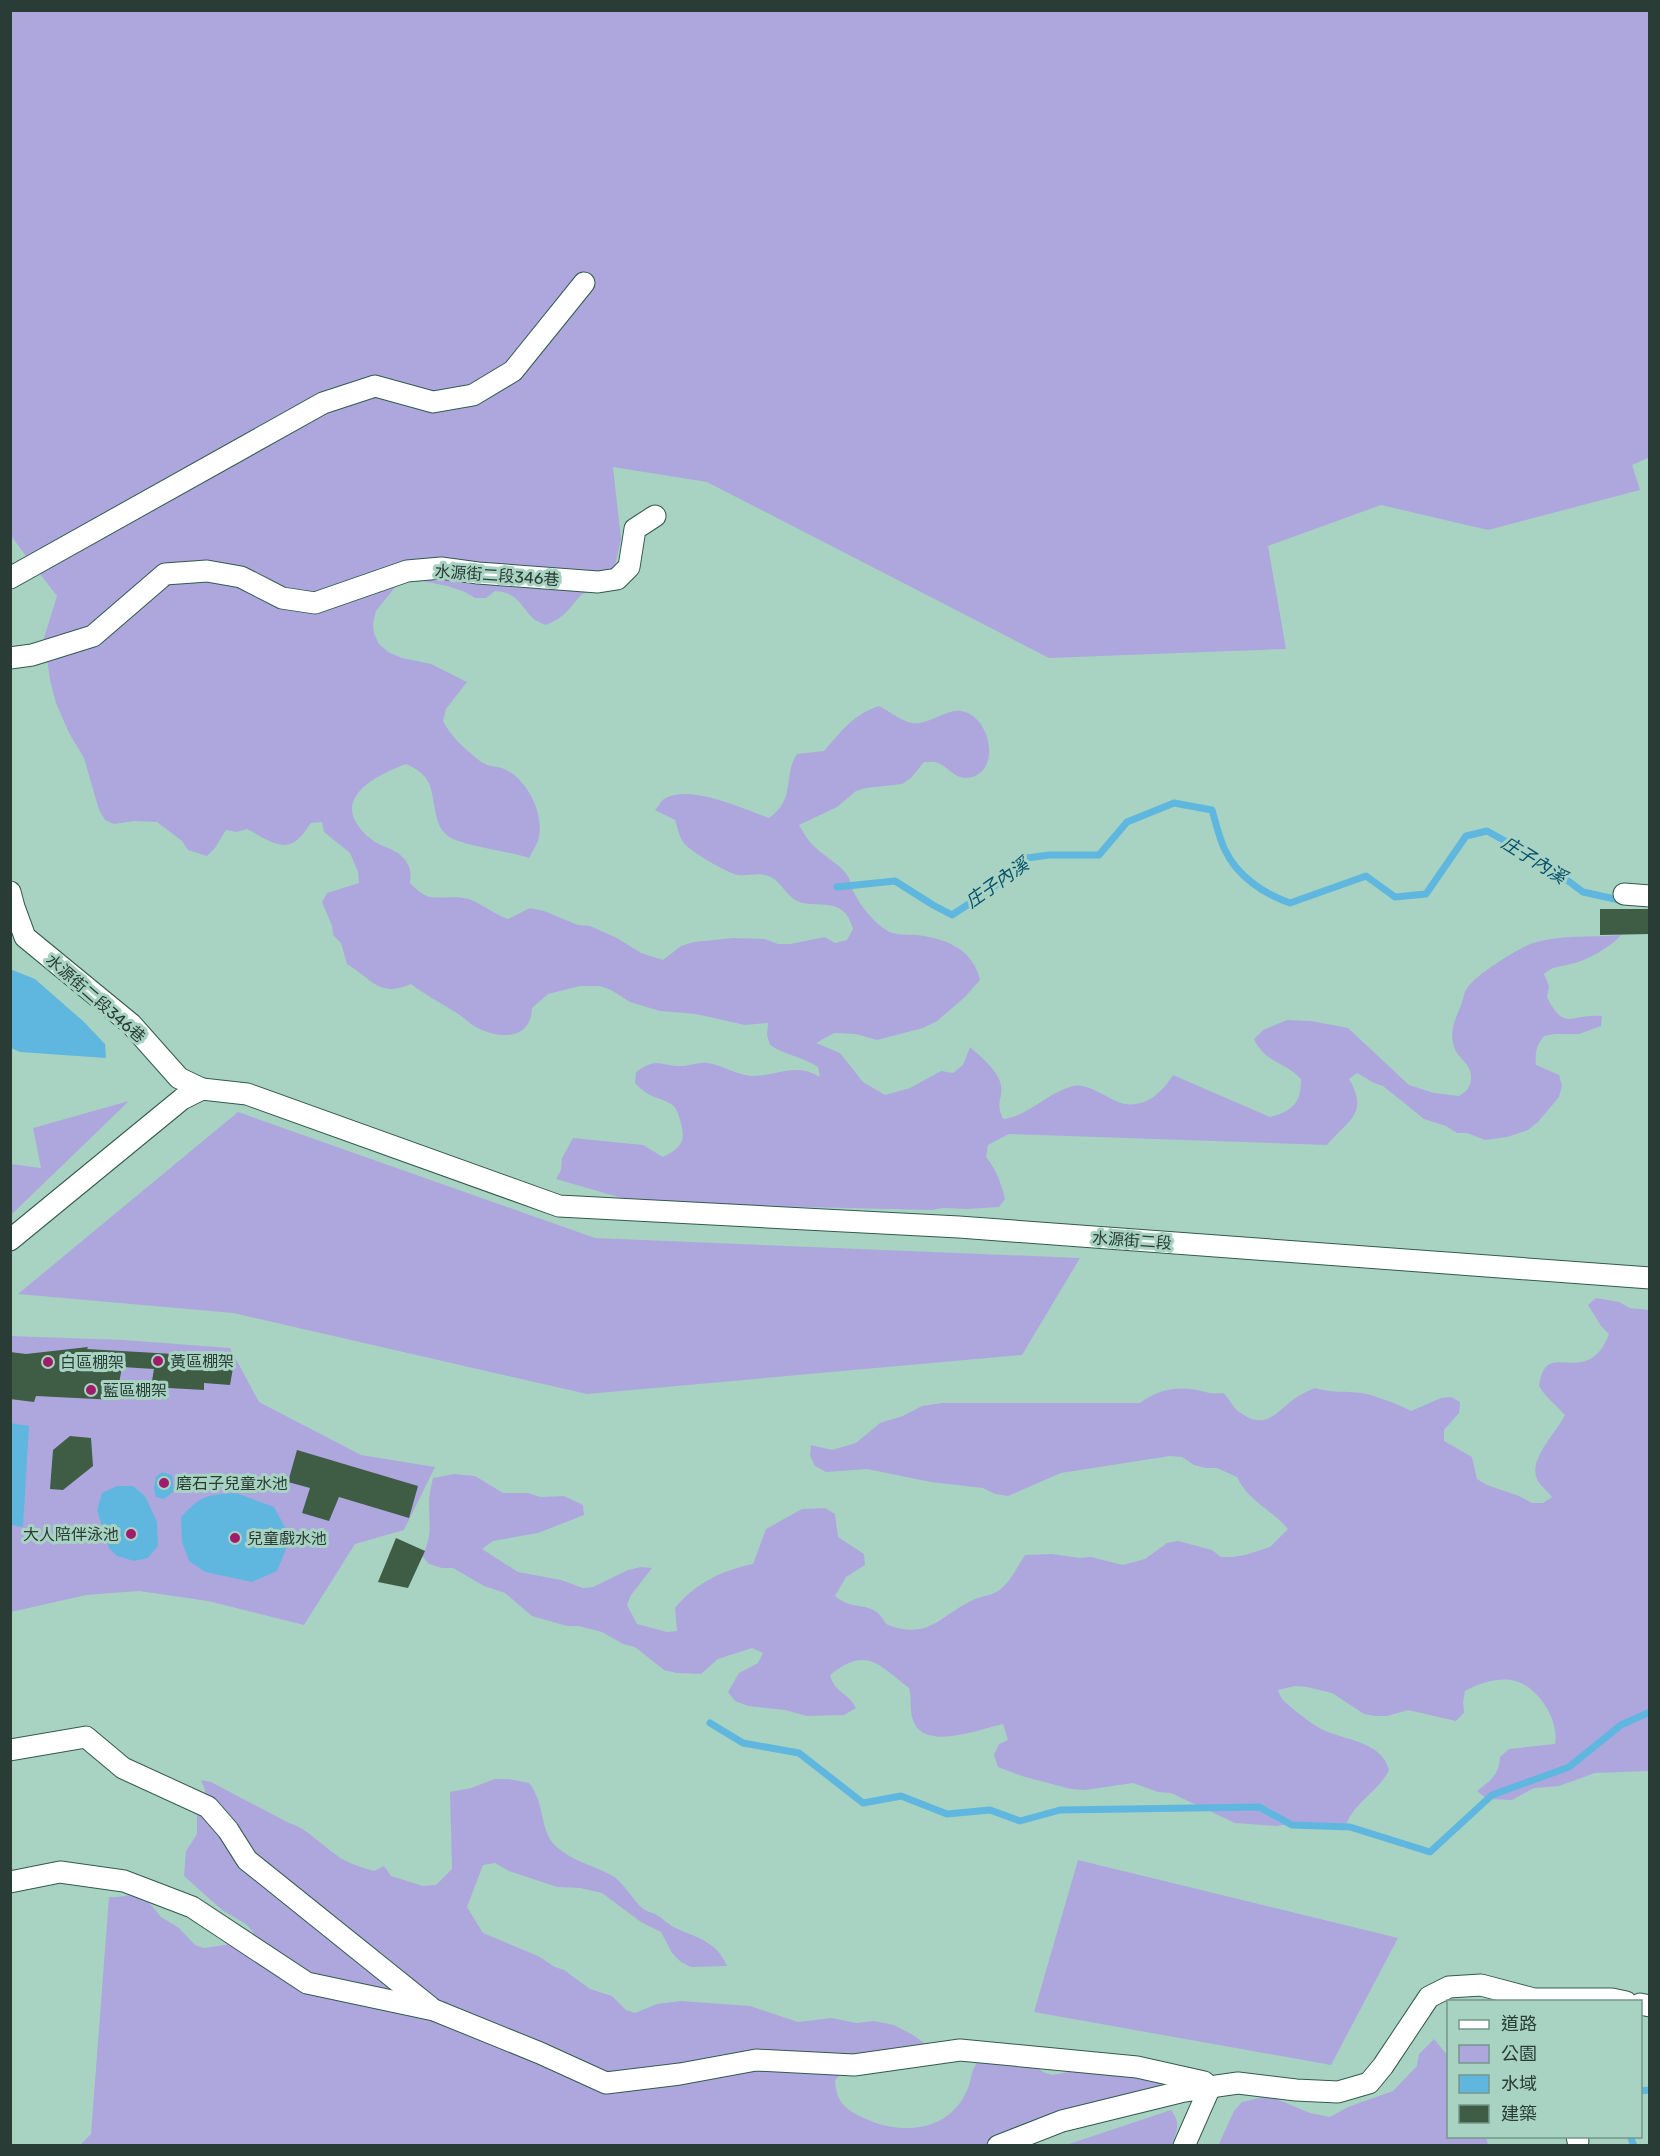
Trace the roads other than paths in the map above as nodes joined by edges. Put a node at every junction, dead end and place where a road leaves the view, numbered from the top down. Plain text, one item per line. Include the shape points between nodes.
1 (584, 283) dead end
2 (655, 516) dead end
3 (10, 579) edge
4 (10, 658) edge
5 (10, 892) edge
6 (1624, 894) dead end
7 (1650, 896) edge
8 (202, 1089) junction
9 (10, 1240) edge
10 (1650, 1278) edge
11 (10, 1750) edge
12 (10, 1882) edge
13 (1535, 2000) edge
14 (1619, 2000) edge
15 (434, 2010) junction
16 (1210, 2087) junction
17 (998, 2145) edge
18 (1184, 2145) edge

1 - 3 street via 513,371 473,395 433,402 375,386 323,403
2 - 4 street, 水源街二段346巷 via 635,529 629,567 617,579 598,582 441,568 407,571 315,603 282,598 241,577 207,571 165,574 93,636
5 - 8 street, 水源街二段346巷 via 26,937 131,1024 179,1078
6 - 7 street
8 - 9 street via 182,1099
8 - 10 street, 水源街二段 via 247,1094 559,1206 959,1227
11 - 15 street via 86,1737 123,1768 208,1807 247,1860
12 - 15 street via 60,1872 124,1881 192,1907 308,1983
13 - 14 street
13 - 16 street via 1482,1985 1449,1987 1429,1997 1369,2083 1338,2092 1238,2083
15 - 16 street via 606,2083 756,2060 854,2065 960,2050 1137,2067
16 - 17 street via 1062,2121
16 - 18 street

